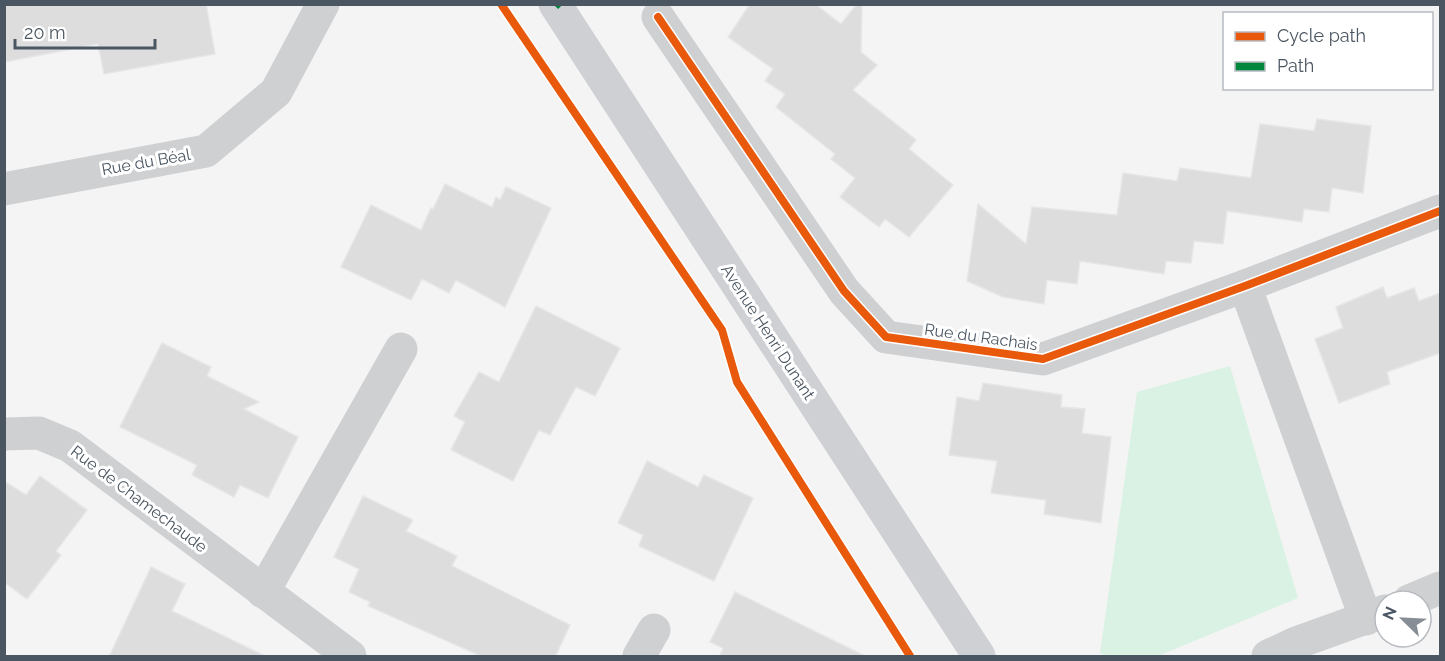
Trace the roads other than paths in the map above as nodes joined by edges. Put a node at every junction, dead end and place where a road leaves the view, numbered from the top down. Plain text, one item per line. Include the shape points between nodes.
1 (323, 4) edge
2 (555, 5) edge
3 (658, 17) dead end
4 (4, 189) edge
5 (1440, 211) edge
6 (1245, 286) junction
7 (401, 349) dead end
8 (4, 434) edge
9 (263, 592) junction
10 (1373, 607) edge
11 (1373, 616) edge
12 (350, 657) edge
13 (979, 657) edge
14 (1268, 657) edge

1 - 4 street, Rue du Béal via 276,92 206,151
2 - 13 main road, Avenue Henri Dunant
3 - 6 street, Rue du Rachais via 844,291 886,338 1043,359
5 - 6 street, Rue du Rachais
6 - 10 street
7 - 9 street
8 - 9 street, Rue de Chamechaude via 39,433 70,446
9 - 12 street, Rue de Chamechaude
11 - 14 street

